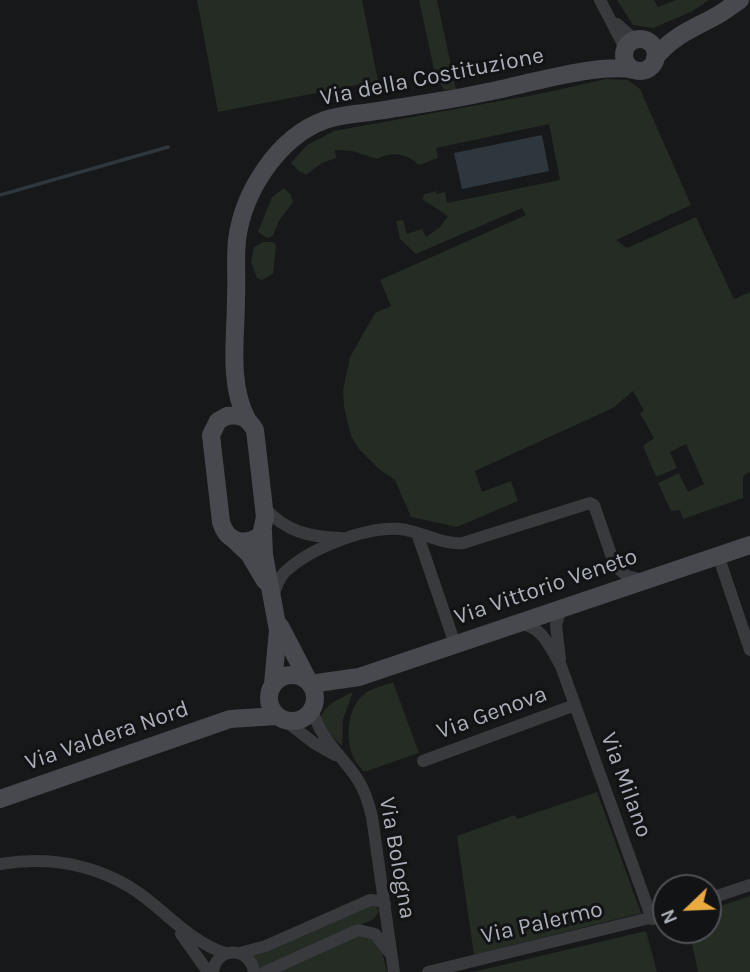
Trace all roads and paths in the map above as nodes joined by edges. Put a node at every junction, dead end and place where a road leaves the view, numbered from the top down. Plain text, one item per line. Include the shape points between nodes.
1 (735, 2) edge
2 (602, 5) edge
3 (682, 33) junction
4 (632, 45) junction
5 (655, 58) junction
6 (634, 70) junction
7 (583, 72) junction
8 (235, 372) junction
9 (247, 419) junction
10 (218, 421) junction
11 (264, 507) junction
12 (263, 530) junction
13 (417, 533) junction
14 (345, 538) junction
15 (234, 540) junction
16 (750, 545) edge
17 (718, 555) junction
18 (643, 580) junction
19 (271, 594) junction
20 (561, 608) junction
21 (277, 616) junction
22 (513, 625) junction
23 (455, 644) junction
24 (750, 650) edge
25 (561, 666) junction
26 (359, 677) junction
27 (309, 684) junction
28 (271, 689) junction
29 (575, 705) junction
30 (312, 708) junction
31 (280, 718) junction
32 (230, 719) junction
33 (340, 759) junction
34 (423, 761) dead end
35 (0, 799) edge
36 (0, 864) edge
37 (380, 871) junction
38 (750, 885) edge
39 (722, 894) edge
40 (358, 905) junction
41 (385, 907) junction
42 (163, 913) junction
43 (652, 919) joint
44 (351, 933) junction
45 (225, 953) junction
46 (240, 953) junction
47 (393, 965) edge
48 (210, 972) edge
49 (254, 972) edge
50 (265, 972) edge
51 (428, 972) edge

1 - 3 street, Via della Costituzione
2 - 4 street
3 - 4 street, Via della Costituzione
3 - 5 street, Via della Costituzione
4 - 5 street via 653,47
4 - 6 street via 625,60
4 - 7 street, Via della Costituzione via 612,61
5 - 6 street via 647,69
6 - 7 street, Via della Costituzione via 618,67
7 - 8 street, Via della Costituzione via 333,118 290,141 263,174 239,228
8 - 9 street, Via della Costituzione
8 - 10 street, Via della Costituzione via 229,405
9 - 10 street via 232,415
9 - 11 street, Via della Costituzione via 255,430
10 - 15 street, Via della Costituzione via 211,441 221,522
11 - 12 street, Via della Costituzione
11 - 14 street via 295,532
12 - 15 street via 253,540
12 - 19 street, Via della Costituzione
13 - 14 street via 389,529
13 - 18 street via 459,543 587,503 594,505 615,566 627,576
13 - 23 street
14 - 19 street via 286,572
15 - 19 street, Via della Costituzione via 249,555
16 - 17 street, Via Vittorio Veneto
17 - 18 street, Via Vittorio Veneto
17 - 24 street
18 - 20 street, Via Vittorio Veneto
19 - 21 street
20 - 22 street, Via Vittorio Veneto
20 - 25 street, Via Milano via 556,625
21 - 27 street
21 - 28 street
22 - 23 street, Via Vittorio Veneto
22 - 25 street, Via Milano via 539,630
23 - 26 street, Via Vittorio Veneto
25 - 29 street, Via Milano
26 - 27 street, Via Vittorio Veneto
26 - 30 street, Via Vittorio Veneto
27 - 28 street, Via Valdera Nord via 302,677 288,675
27 - 30 street via 314,694
28 - 31 street via 271,707
28 - 32 street, Via Valdera Nord
29 - 34 street, Via Genova
29 - 43 street, Via Milano
30 - 31 street, Via Valdera Nord via 299,720
30 - 33 street, Via Bologna via 320,732
31 - 32 street, Via Valdera Nord
31 - 33 street, Via Bologna
32 - 35 street, Via Valdera Nord
33 - 37 street, Via Bologna via 367,799
36 - 42 street via 85,866 127,885
37 - 40 street
37 - 41 street, Via Bologna
38 - 39 street
40 - 41 street via 373,900
40 - 46 street
41 - 44 street via 374,924
41 - 47 street, Via Bologna
42 - 45 street via 199,941
42 - 48 street
43 - 51 street, Via Palermo
44 - 47 street via 375,934
44 - 50 street
45 - 46 street
45 - 48 street
46 - 49 street

